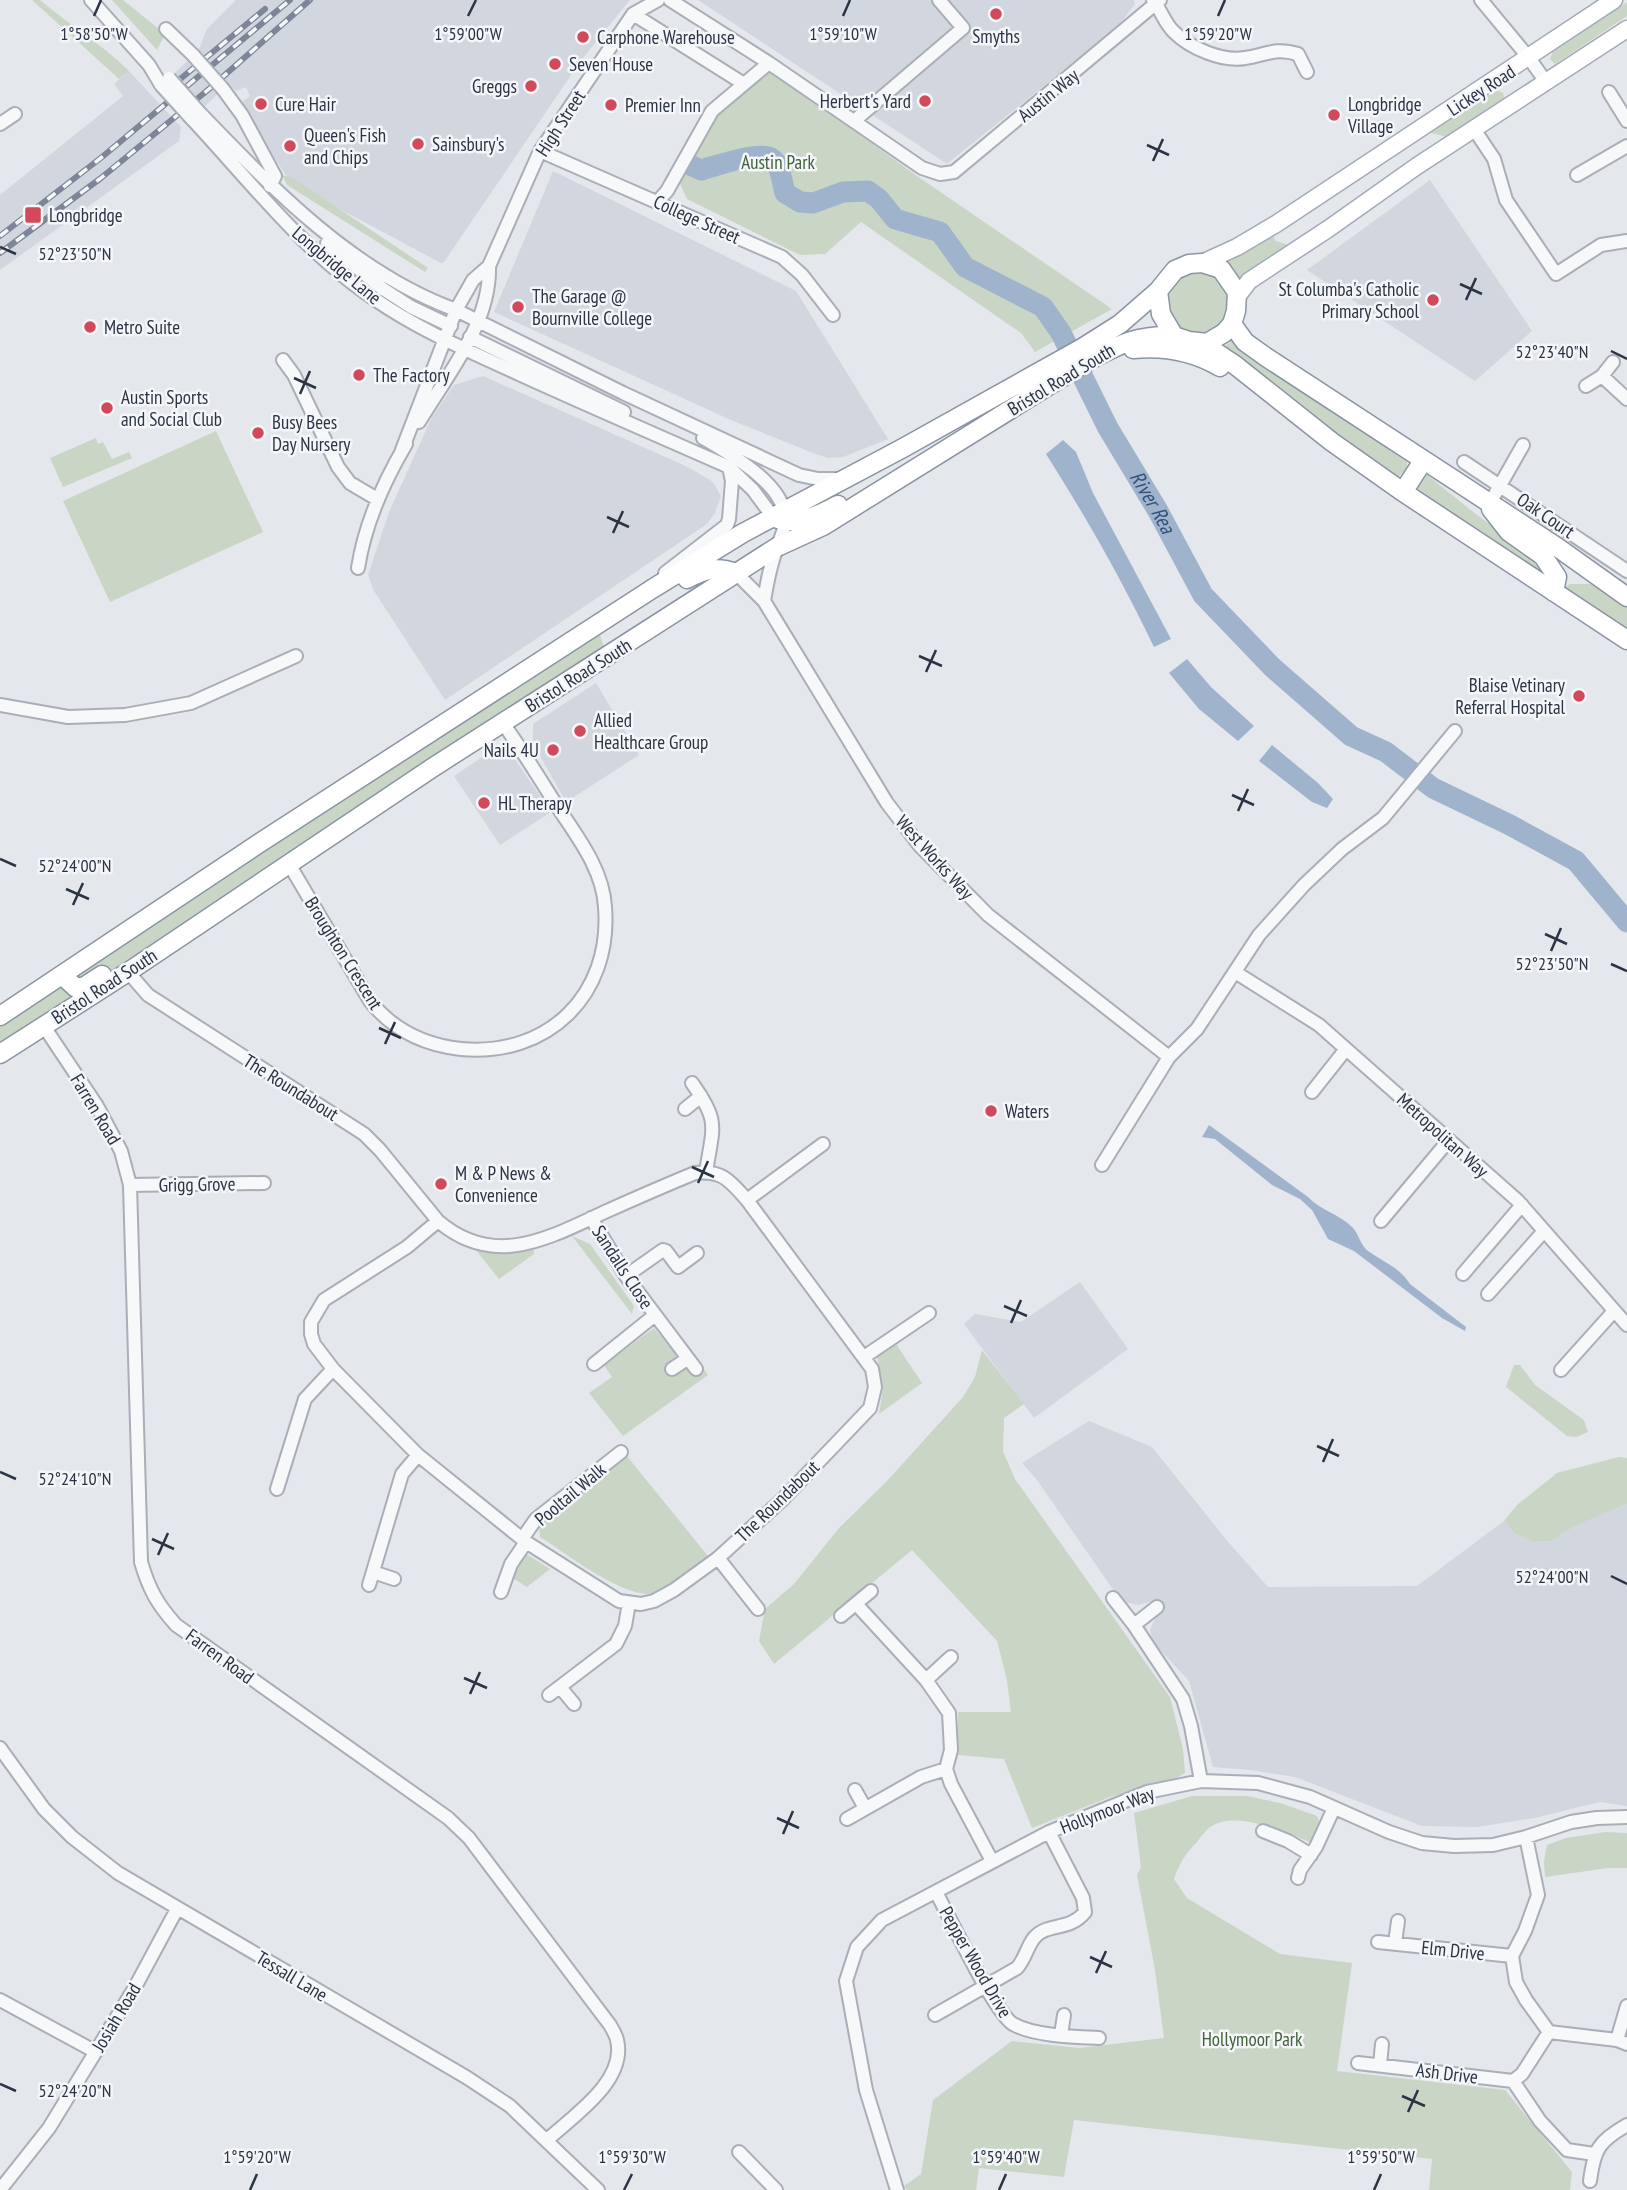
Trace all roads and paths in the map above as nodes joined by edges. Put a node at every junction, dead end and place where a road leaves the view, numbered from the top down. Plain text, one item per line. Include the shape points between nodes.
1 (92, 0) edge
2 (658, 0) edge
3 (670, 0) edge
4 (939, 0) edge
5 (1481, 0) edge
6 (1614, 0) edge
7 (1156, 1) edge
8 (633, 14) junction
9 (166, 29) dead end
10 (1627, 29) edge
11 (1529, 58) junction
12 (769, 63) junction
13 (1307, 72) dead end
14 (1546, 82) junction
15 (744, 84) junction
16 (1609, 92) dead end
17 (1623, 105) edge
18 (15, 114) dead end
19 (195, 115) junction
20 (854, 121) junction
21 (1627, 121) edge
22 (0, 124) edge
23 (1474, 129) junction
24 (1626, 150) edge
25 (540, 151) junction
26 (1577, 175) dead end
27 (270, 186) junction
28 (282, 198) junction
29 (658, 201) junction
30 (1627, 241) edge
31 (1202, 263) junction
32 (489, 266) junction
33 (1158, 291) junction
34 (1237, 297) junction
35 (456, 310) junction
36 (833, 315) dead end
37 (477, 321) junction
38 (1232, 324) junction
39 (451, 326) junction
40 (1174, 336) junction
41 (445, 340) junction
42 (467, 343) junction
43 (1202, 343) junction
44 (1090, 354) junction
45 (283, 360) dead end
46 (1613, 362) dead end
47 (1047, 376) junction
48 (1602, 376) junction
49 (1586, 386) dead end
50 (623, 393) junction
51 (1275, 397) junction
52 (1627, 399) edge
53 (1523, 445) dead end
54 (402, 450) junction
55 (1423, 461) junction
56 (1464, 462) dead end
57 (924, 464) junction
58 (729, 467) junction
59 (845, 480) junction
60 (1500, 485) junction
61 (1403, 492) junction
62 (377, 499) junction
63 (1486, 501) junction
64 (781, 516) junction
65 (777, 547) junction
66 (358, 568) dead end
67 (1627, 571) edge
68 (736, 573) junction
69 (1595, 573) junction
70 (1551, 584) junction
71 (652, 589) junction
72 (1627, 597) edge
73 (764, 601) junction
74 (629, 603) junction
75 (593, 626) junction
76 (1627, 640) edge
77 (612, 653) junction
78 (296, 656) dead end
79 (0, 705) edge
80 (502, 722) junction
81 (1455, 732) dead end
82 (289, 864) junction
83 (128, 972) junction
84 (1235, 972) junction
85 (62, 975) junction
86 (0, 1016) edge
87 (43, 1025) junction
88 (1346, 1049) junction
89 (0, 1054) edge
90 (1169, 1057) junction
91 (692, 1083) dead end
92 (1311, 1092) dead end
93 (701, 1096) junction
94 (685, 1109) dead end
95 (1449, 1140) junction
96 (824, 1144) dead end
97 (1102, 1165) dead end
98 (706, 1171) junction
99 (264, 1182) dead end
100 (130, 1185) junction
101 (747, 1200) junction
102 (1522, 1205) junction
103 (591, 1218) junction
104 (1381, 1221) dead end
105 (438, 1222) junction
106 (1544, 1231) junction
107 (697, 1253) dead end
108 (1463, 1274) dead end
109 (626, 1276) junction
110 (1488, 1294) dead end
111 (1614, 1311) junction
112 (929, 1313) dead end
113 (654, 1315) junction
114 (1627, 1325) edge
115 (864, 1357) junction
116 (594, 1364) dead end
117 (333, 1369) junction
118 (672, 1369) dead end
119 (1560, 1370) dead end
120 (621, 1452) dead end
121 (418, 1455) junction
122 (276, 1489) dead end
123 (524, 1541) junction
124 (718, 1558) junction
125 (394, 1579) dead end
126 (518, 1586) dead end
127 (871, 1591) dead end
128 (1113, 1598) dead end
129 (629, 1604) junction
130 (858, 1605) junction
131 (1157, 1607) dead end
132 (758, 1609) dead end
133 (841, 1616) dead end
134 (1134, 1625) junction
135 (951, 1657) dead end
136 (926, 1680) junction
137 (560, 1687) junction
138 (550, 1695) dead end
139 (574, 1704) dead end
140 (0, 1748) edge
141 (946, 1769) junction
142 (1201, 1781) junction
143 (855, 1790) dead end
144 (865, 1808) junction
145 (1334, 1808) junction
146 (1627, 1817) edge
147 (847, 1819) dead end
148 (1262, 1831) dead end
149 (1049, 1832) junction
150 (1526, 1838) junction
151 (1311, 1855) junction
152 (992, 1861) junction
153 (1298, 1878) dead end
154 (936, 1892) junction
155 (177, 1909) junction
156 (1398, 1922) dead end
157 (1378, 1942) dead end
158 (1395, 1943) junction
159 (1512, 1956) junction
160 (986, 1986) junction
161 (0, 2000) edge
162 (1627, 2006) edge
163 (935, 2015) dead end
164 (1064, 2015) dead end
165 (1549, 2032) junction
166 (1061, 2035) junction
167 (1100, 2038) dead end
168 (1622, 2042) edge
169 (1382, 2044) dead end
170 (96, 2052) junction
171 (1358, 2063) dead end
172 (1380, 2065) junction
173 (1513, 2081) junction
174 (1627, 2125) edge
175 (547, 2140) junction
176 (739, 2152) dead end
177 (1594, 2154) junction
178 (1590, 2181) dead end
179 (0, 2190) edge
180 (598, 2190) edge
181 (776, 2190) edge
182 (897, 2190) edge

1 - 19 street, Longbridge Lane, bridge
2 - 8 street, High Street
3 - 12 street
4 - 20 street via 963,28
5 - 11 street
6 - 11 main road, Lickey Road
7 - 13 street via 1173,31 1190,44 1214,55 1242,59 1282,49 1298,54
7 - 20 street, Austin Way via 954,172 940,174 922,167
8 - 15 street
8 - 25 street, High Street
9 - 27 street, bridge via 223,89 246,121 275,176
10 - 14 main road, Lickey Road
11 - 14 street
11 - 31 main road, Lickey Road via 1276,224
12 - 15 street
12 - 20 street
14 - 23 main road, Lickey Road
15 - 29 street via 712,111
16 - 17 street
17 - 21 street
18 - 22 street
19 - 27 street, Longbridge Lane
19 - 41 street, Longbridge Lane via 262,197 340,273 405,319
23 - 30 street via 1494,159 1506,200 1556,274 1601,245
23 - 34 main road, Lickey Road via 1249,281
24 - 26 street
25 - 29 street, College Street
25 - 32 street, High Street
27 - 28 street, Longbridge Lane
28 - 35 street, Longbridge Lane via 393,280
28 - 39 street, Longbridge Lane via 304,224 383,289
29 - 36 street, College Street via 782,257
31 - 33 highway via 1175,270
31 - 34 highway via 1221,269
32 - 35 street, High Street via 473,281
32 - 37 street, High Street via 489,284
33 - 40 highway via 1161,314
33 - 44 highway, Bristol Road South
34 - 38 highway
35 - 37 street, Longbridge Lane
35 - 39 street, High Street
35 - 42 street
37 - 42 street, High Street
37 - 50 street, Longbridge Lane
38 - 43 highway
38 - 55 highway via 1245,342
39 - 41 street, High Street
39 - 42 street
40 - 43 highway
40 - 44 highway, Bristol Road South via 1128,340
41 - 42 street, Longbridge Lane
41 - 54 street, High Street
42 - 54 street, High Street
42 - 58 street, Longbridge Lane
43 - 51 highway
44 - 47 highway, Bristol Road South
44 - 51 highway via 1166,348 1192,354
45 - 62 street via 338,467 349,483
46 - 48 street
47 - 57 highway, Bristol Road South
47 - 59 highway, Bristol Road South
48 - 49 street
48 - 52 street
50 - 59 street, Longbridge Lane via 799,475
50 - 64 street, Longbridge Lane via 739,458 769,485
51 - 61 highway
53 - 60 street
54 - 62 street
55 - 61 highway
55 - 63 highway
56 - 60 street, Oak Court
57 - 64 highway via 900,471 819,515
57 - 65 highway, Bristol Road South via 823,526
58 - 64 street, Longbridge Lane
58 - 71 street via 726,525 663,574
59 - 64 highway, Bristol Road South
60 - 63 street
60 - 67 street, Oak Court
61 - 70 highway
62 - 66 street
63 - 69 highway
63 - 70 highway via 1509,532 1543,556
64 - 65 street via 783,534
64 - 71 highway, Bristol Road South
65 - 68 highway, Bristol Road South
65 - 73 street
68 - 73 street, West Works Way
68 - 74 highway via 721,567 702,570 649,601
68 - 77 highway, Bristol Road South
69 - 70 highway
69 - 72 highway
70 - 76 highway
71 - 74 highway, Bristol Road South
73 - 90 street, West Works Way via 887,803 920,846 988,915
74 - 75 highway, Bristol Road South
75 - 77 highway via 603,629
75 - 85 highway, Bristol Road South
77 - 80 highway, Bristol Road South
78 - 79 street via 191,703 125,715 68,717
80 - 82 highway, Bristol Road South
80 - 82 street, Broughton Crescent via 588,854 601,886 605,923 599,963 586,992 563,1020 530,1040 491,1050 446,1047 413,1036 370,1001
81 - 84 street via 1383,818 1304,885 1259,935
82 - 83 highway, Bristol Road South
83 - 85 highway via 113,969 76,988
83 - 87 highway, Bristol Road South
83 - 105 street, The Roundabout via 152,998 364,1134
84 - 88 street, Metropolitan Way via 1319,1025
84 - 90 street via 1197,1029
85 - 86 highway, Bristol Road South
87 - 89 highway, Bristol Road South
87 - 100 street, Farren Road via 97,1106 121,1151
88 - 92 street
88 - 95 street, Metropolitan Way
90 - 97 street
91 - 93 street
93 - 94 street
93 - 98 street via 713,1120
95 - 102 street, Metropolitan Way
95 - 104 street
96 - 101 street
98 - 101 street, The Roundabout via 730,1181
98 - 103 street, The Roundabout
99 - 100 street, Grigg Grove
100 - 175 street, Farren Road via 141,1562 149,1589 177,1625 448,1818 469,1838 602,2014 618,2041 613,2074 601,2091
101 - 115 street, The Roundabout
102 - 106 street, Metropolitan Way
102 - 108 street
103 - 105 street, The Roundabout via 535,1243 506,1246 479,1244
103 - 109 street, Sandalls Close
105 - 117 street via 324,1300 311,1334
106 - 110 street
106 - 111 street, Metropolitan Way
107 - 109 street via 678,1267 663,1250
109 - 113 street, Sandalls Close
111 - 114 street, Metropolitan Way
111 - 119 street
112 - 115 street
113 - 116 street, Sandalls Close
113 - 118 street, Sandalls Close via 691,1364
115 - 124 street, The Roundabout via 874,1377 870,1408 783,1499
117 - 121 street
117 - 122 street via 305,1399
120 - 123 street, Pooltail Walk via 537,1519
121 - 123 street
121 - 125 street via 402,1474 371,1578
123 - 126 street via 503,1587
123 - 129 street
124 - 129 street, The Roundabout via 654,1601
124 - 132 street
127 - 130 street
128 - 134 street
129 - 137 street via 616,1644
130 - 133 street
130 - 136 street
131 - 134 street
134 - 142 street via 1183,1699
135 - 136 street
136 - 141 street via 949,1713 951,1750
137 - 138 street
137 - 139 street
140 - 155 street, Tessall Lane via 44,1809 72,1837 118,1873
141 - 144 street via 921,1777
141 - 152 street
142 - 145 street, Hollymoor Way via 1274,1786
142 - 149 street, Hollymoor Way via 1147,1793
143 - 144 street
144 - 147 street
145 - 150 street, Hollymoor Way via 1422,1843 1493,1845
145 - 151 street
146 - 150 street, Hollymoor Way via 1571,1822
148 - 151 street
149 - 152 street, Hollymoor Way
149 - 160 street via 1083,1898 1085,1912 1077,1922 1046,1929 1034,1938 1017,1968
150 - 159 street via 1538,1895
151 - 153 street
152 - 154 street, Hollymoor Way
154 - 160 street, Pepper Wood Drive
154 - 182 street, Hollymoor Way via 882,1920 863,1938 846,1981 866,2090
155 - 170 street, Josiah Road
155 - 175 street, Tessall Lane via 466,2077 510,2106
156 - 158 street, Elm Drive
157 - 158 street, Elm Drive
158 - 159 street, Elm Drive
159 - 165 street via 1516,1982
160 - 163 street
160 - 166 street, Pepper Wood Drive via 1010,2022
161 - 170 street
162 - 168 street
164 - 166 street
165 - 168 street
165 - 173 street
166 - 167 street, Pepper Wood Drive
169 - 172 street
170 - 179 street, Josiah Road via 49,2128
171 - 172 street, Ash Drive
172 - 173 street, Ash Drive
173 - 177 street via 1567,2150
174 - 177 street via 1608,2136
175 - 180 street, Tessall Lane
176 - 181 street
177 - 178 street

